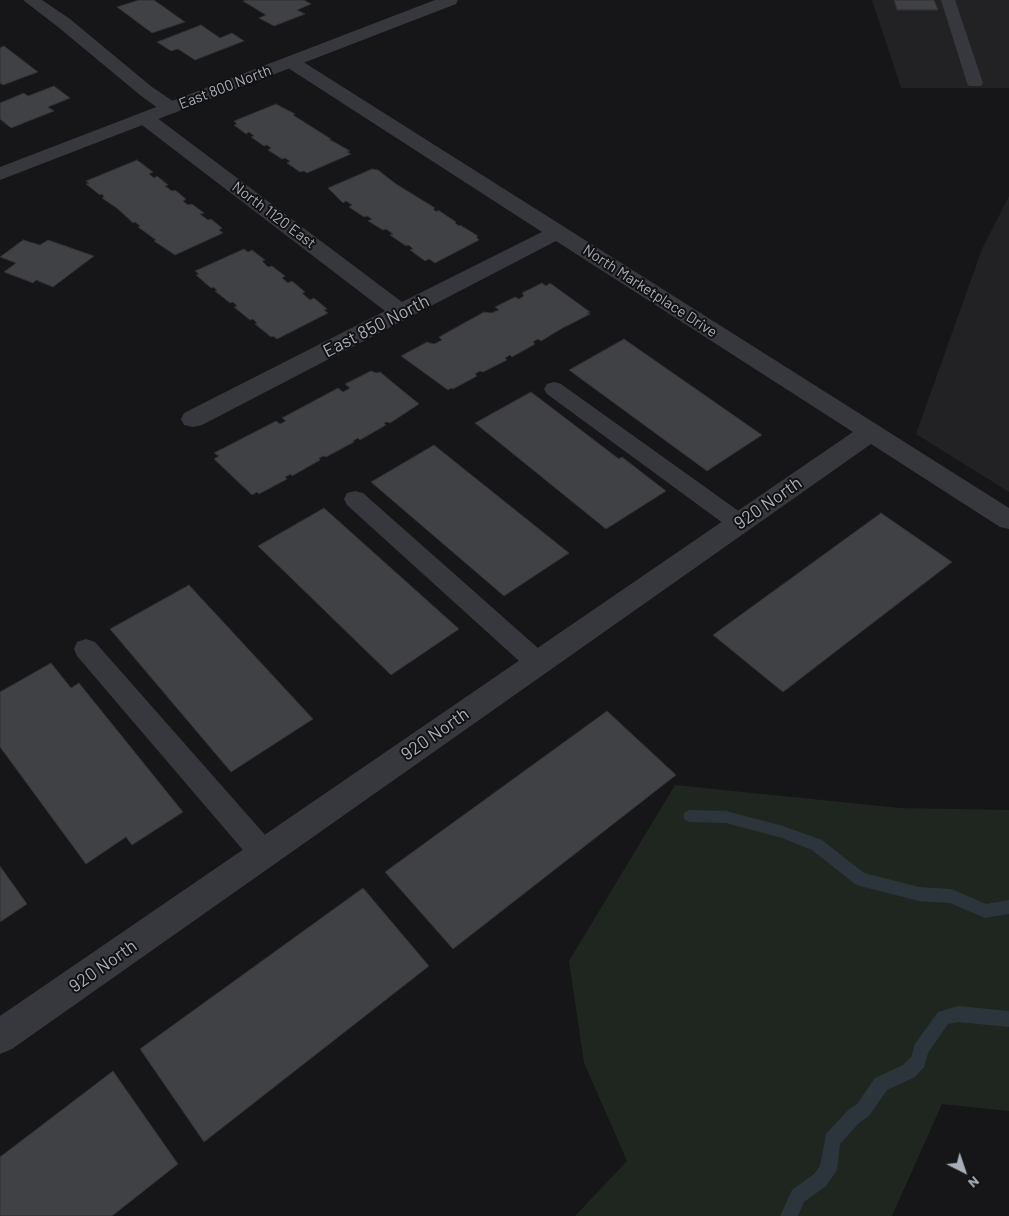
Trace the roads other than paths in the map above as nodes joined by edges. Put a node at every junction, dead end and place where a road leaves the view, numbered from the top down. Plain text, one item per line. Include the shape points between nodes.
1 (31, 0) edge
2 (450, 0) edge
3 (948, 0) edge
4 (291, 62) junction
5 (975, 83) dead end
6 (170, 108) junction
7 (145, 118) junction
8 (0, 174) edge
9 (558, 232) junction
10 (402, 313) junction
11 (554, 389) dead end
12 (193, 419) dead end
13 (871, 432) junction
14 (355, 499) dead end
15 (1009, 520) edge
16 (739, 523) junction
17 (86, 649) dead end
18 (538, 663) junction
19 (264, 854) junction
20 (0, 1037) edge

1 - 6 street
2 - 4 street, East 800 North
3 - 5 lane
4 - 6 street, East 800 North
4 - 9 street, North Marketplace Drive
6 - 7 street, East 800 North
7 - 8 street, East 800 North
7 - 10 street, North 1120 East
9 - 10 street, East 850 North
9 - 13 street, North Marketplace Drive
10 - 12 street, East 850 North
11 - 16 lane
13 - 15 street, North Marketplace Drive
13 - 16 street, 920 North
14 - 18 lane
16 - 18 street, 920 North
17 - 19 lane
18 - 19 street, 920 North
19 - 20 street, 920 North

